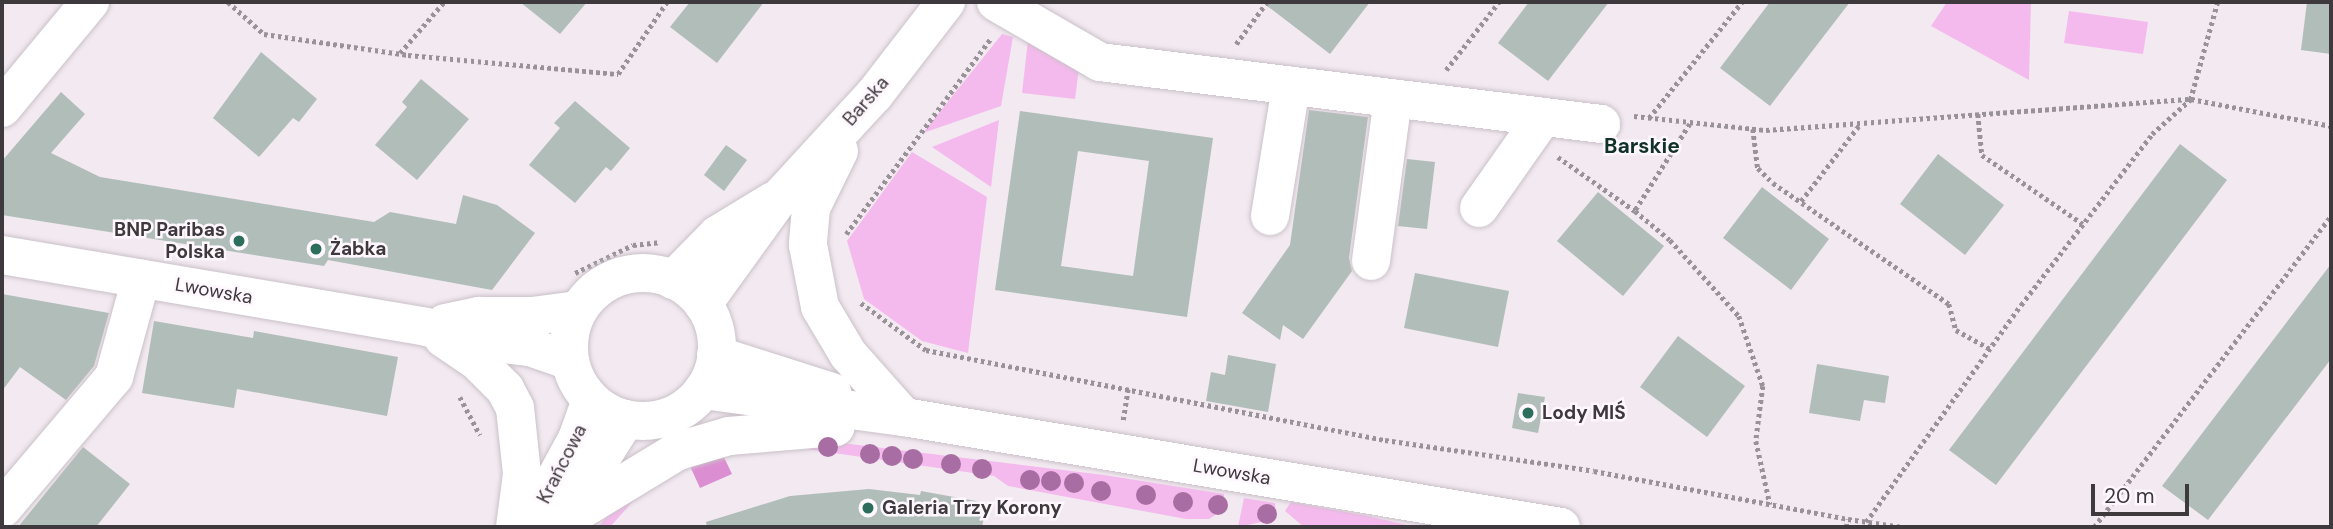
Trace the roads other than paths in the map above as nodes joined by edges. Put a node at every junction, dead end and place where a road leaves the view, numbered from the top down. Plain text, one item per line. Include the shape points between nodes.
1 (90, 2) edge
2 (946, 2) edge
3 (1004, 7) edge
4 (1291, 86) junction
5 (874, 94) junction
6 (1393, 98) junction
7 (2, 108) edge
8 (1601, 124) dead end
9 (1536, 126) junction
10 (781, 196) junction
11 (1479, 208) dead end
12 (1270, 216) dead end
13 (2, 255) edge
14 (1371, 261) dead end
15 (141, 279) junction
16 (673, 280) junction
17 (575, 292) junction
18 (703, 304) junction
19 (426, 327) junction
20 (570, 361) junction
21 (710, 373) junction
22 (591, 400) junction
23 (904, 417) junction
24 (626, 419) junction
25 (2, 509) edge
26 (549, 525) edge
27 (515, 527) edge
28 (1561, 527) edge

1 - 7 street
2 - 5 street, Barska
3 - 4 street via 1100,62
4 - 6 street
4 - 12 street
5 - 10 street, Barska
5 - 23 street via 811,208 808,245 820,307 848,354
6 - 9 street
6 - 14 street
8 - 9 street
9 - 11 street
10 - 16 street, Barska via 716,235
10 - 18 street, Barska
13 - 15 street, Lwowska
15 - 19 street, Lwowska
15 - 25 street via 114,377
16 - 17 street via 634,273 612,279 593,292
16 - 18 street
17 - 19 street, Lwowska
17 - 20 street
18 - 21 street via 715,328
19 - 20 street, Lwowska via 477,341 530,347
19 - 27 street via 478,361 505,389 515,408 522,474
20 - 22 street via 574,376
21 - 23 street, Lwowska
21 - 24 street via 671,416
22 - 24 street
22 - 26 street, Krańcowa
23 - 26 street via 729,436 678,451
23 - 28 street, Lwowska
24 - 26 street, Krańcowa

